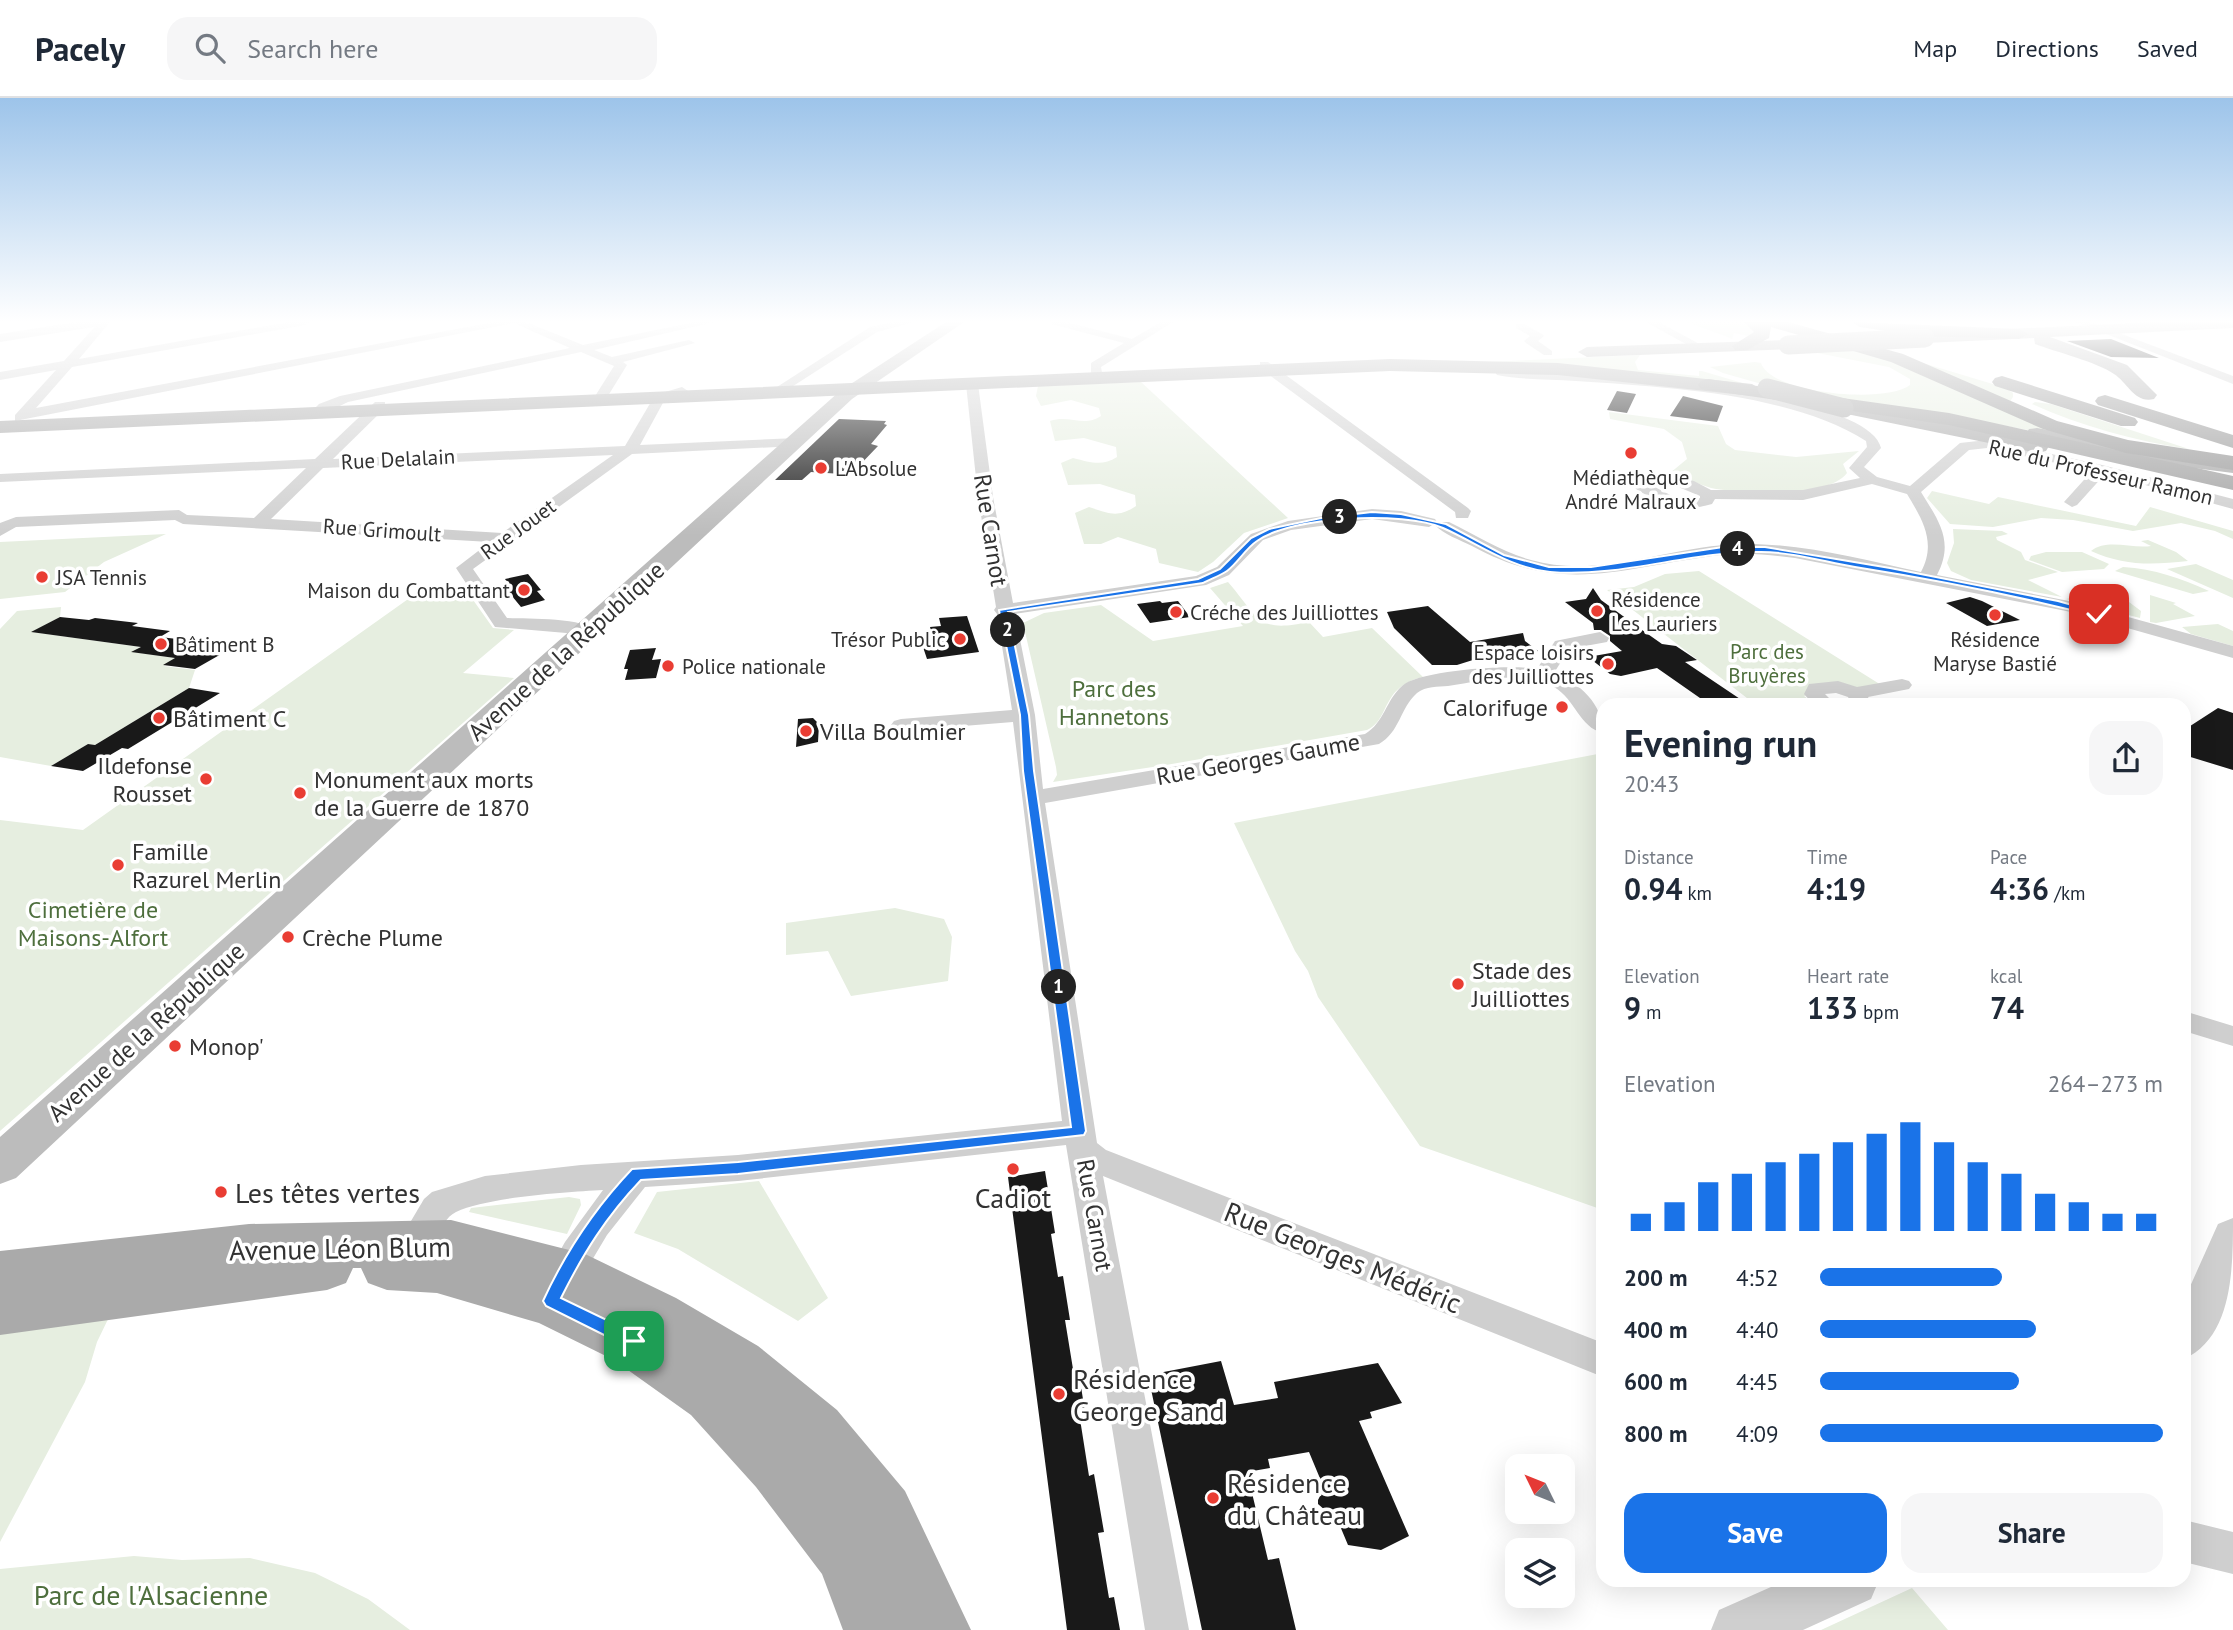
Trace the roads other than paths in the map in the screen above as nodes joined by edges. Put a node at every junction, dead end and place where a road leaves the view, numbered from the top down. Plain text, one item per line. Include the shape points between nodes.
1 (39, 393) edge
2 (159, 393) edge
3 (370, 393) edge
4 (603, 393) edge
5 (653, 393) edge
6 (674, 393) edge
7 (740, 393) edge
8 (850, 393) edge
9 (976, 393) edge
10 (1297, 393) edge
11 (1710, 393) edge
12 (1770, 393) edge
13 (1774, 393) edge
14 (1788, 393) edge
15 (1978, 393) edge
16 (2038, 393) edge
17 (2078, 393) edge
18 (2144, 393) edge
19 (2147, 396) joint
20 (600, 398) junction
21 (659, 398) junction
22 (377, 408) junction
23 (321, 410) junction
24 (9, 424) edge
25 (2233, 431) edge
26 (797, 442) junction
27 (2233, 442) edge
28 (2038, 446) junction
29 (631, 448) junction
30 (2163, 455) junction
31 (2233, 456) edge
32 (320, 463) junction
33 (2233, 465) edge
34 (2102, 470) junction
35 (0, 478) edge
36 (1872, 480) junction
37 (2233, 484) edge
38 (1913, 491) junction
39 (1708, 494) dead end
40 (2233, 495) edge
41 (2072, 502) dead end
42 (2233, 504) edge
43 (1435, 513) junction
44 (259, 522) junction
45 (1465, 525) junction
46 (0, 531) edge
47 (505, 538) junction
48 (1927, 578) junction
49 (1003, 610) junction
50 (588, 632) junction
51 (1600, 638) dead end
52 (2233, 652) edge
53 (1542, 676) junction
54 (1902, 685) dead end
55 (1818, 698) edge
56 (1857, 698) edge
57 (1862, 698) edge
58 (1025, 715) junction
59 (1596, 724) edge
60 (901, 725) dead end
61 (1032, 798) junction
62 (2191, 1023) edge
63 (2233, 1037) edge
64 (1082, 1141) junction
65 (0, 1165) edge
66 (637, 1174) junction
67 (425, 1226) junction
68 (2233, 1237) edge
69 (0, 1275) edge
70 (559, 1286) junction
71 (0, 1310) edge
72 (2191, 1331) edge
73 (1596, 1357) edge
74 (2191, 1543) edge
75 (2233, 1553) edge
76 (1836, 1587) edge
77 (878, 1630) edge
78 (936, 1630) edge
79 (1167, 1630) edge
80 (1739, 1630) edge

1 - 24 street
2 - 24 street
3 - 23 street
4 - 20 street
5 - 20 main road
6 - 21 street
7 - 21 main road
8 - 26 main road, Avenue de la République
9 - 49 street, Rue Carnot via 973,417
10 - 43 street
11 - 36 street via 1833,415 1872,439 1874,448 1856,468
12 - 37 highway via 1921,414
13 - 30 main road via 1919,412
14 - 28 main road, bridge
15 - 30 highway via 2050,425
16 - 31 highway
17 - 27 highway
18 - 19 main road
19 - 25 highway
20 - 21 main road
20 - 22 main road
21 - 29 street, Rue Jouet
22 - 23 main road
22 - 32 street
23 - 24 main road
26 - 29 street, Rue Delalain
26 - 50 main road, Avenue de la République
28 - 37 highway
28 - 40 street
29 - 32 street, Rue Delalain
29 - 47 street, Rue Jouet
30 - 33 main road
32 - 35 street, Rue Delalain
32 - 44 street
34 - 38 street, Rue du Professeur Ramon via 1973,443
34 - 41 street
34 - 42 street, Rue du Professeur Ramon
36 - 38 street
36 - 39 street via 1803,495
38 - 48 street via 1936,530 1934,564
43 - 45 street
43 - 45 street via 1463,511
43 - 49 street via 1346,516 1271,531 1254,540 1223,571 1200,581
44 - 46 street, Rue Grimoult via 191,518 165,526
44 - 47 street, Rue Grimoult
45 - 48 street via 1501,556 1561,570 1591,570 1748,548
47 - 50 street, Rue Jouet via 464,568 501,622
48 - 52 street via 2074,607
49 - 58 street, Rue Carnot
50 - 65 main road, Avenue de la République
51 - 53 street via 1562,645
53 - 59 street, Rue Georges Gaume via 1573,690
53 - 61 street, Rue Georges Gaume via 1501,671 1425,683 1411,689 1386,730 1371,739
54 - 57 street
55 - 56 street via 1816,688 1838,687
58 - 60 street
58 - 61 street, Rue Carnot
61 - 64 street, Rue Carnot
62 - 63 street
64 - 66 street
64 - 73 street, Rue Georges Médéric via 1095,1159
64 - 79 street, Rue Carnot
66 - 67 street via 485,1190 447,1200
66 - 70 street via 609,1203
67 - 69 main road, Avenue Léon Blum
67 - 70 main road, Avenue Léon Blum via 451,1242
68 - 72 street
70 - 71 main road, Avenue Léon Blum via 437,1269 344,1264
70 - 77 main road, Avenue Léon Blum via 712,1395 778,1465 846,1552
70 - 78 main road, Avenue Léon Blum via 656,1316 737,1365 815,1431 882,1514
74 - 75 street
76 - 80 street

